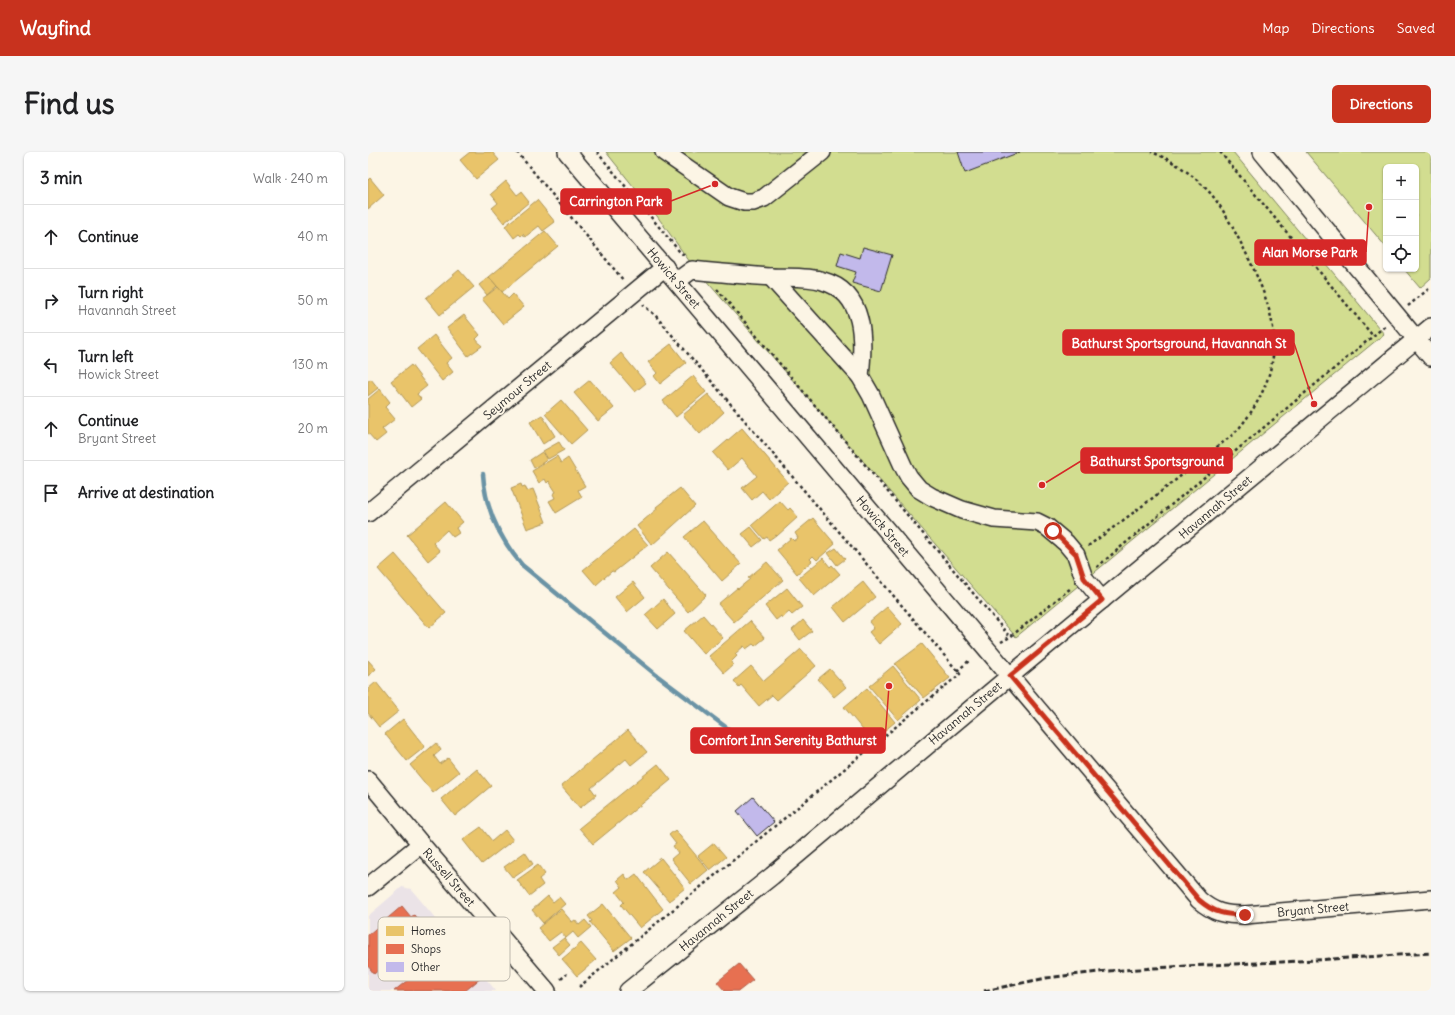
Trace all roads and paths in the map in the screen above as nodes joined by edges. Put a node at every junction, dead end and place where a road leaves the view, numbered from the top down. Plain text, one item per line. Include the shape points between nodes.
1 (517, 152) edge
2 (567, 152) edge
3 (597, 152) edge
4 (664, 152) edge
5 (822, 152) edge
6 (1151, 152) edge
7 (1220, 152) edge
8 (1262, 152) edge
9 (665, 267) junction
10 (703, 271) junction
11 (771, 277) junction
12 (677, 281) junction
13 (1431, 287) edge
14 (634, 293) junction
15 (1397, 316) junction
16 (1431, 327) edge
17 (1374, 336) junction
18 (1416, 339) junction
19 (1431, 357) edge
20 (860, 376) junction
21 (368, 513) edge
22 (1076, 554) junction
23 (1084, 578) junction
24 (1102, 600) junction
25 (1010, 637) junction
26 (997, 643) dead end
27 (970, 660) dead end
28 (957, 671) junction
29 (1010, 676) junction
30 (368, 780) edge
31 (420, 844) junction
32 (368, 887) edge
33 (1431, 899) edge
34 (1199, 900) joint
35 (484, 917) edge
36 (510, 947) edge
37 (567, 974) dead end
38 (562, 979) dead end
39 (579, 987) dead end
40 (548, 991) edge
41 (628, 991) edge

1 - 14 path
2 - 9 street, Howick Street
3 - 10 path via 679,251
4 - 5 street via 728,197 752,202 764,198
6 - 22 path via 1188,172 1212,195 1233,228 1255,271 1267,305 1274,347 1268,377 1258,401 1239,428 1170,486
7 - 17 path
8 - 15 street
9 - 12 street, Howick Street
9 - 14 street, Seymour Street
10 - 11 street
10 - 12 street via 692,270
10 - 25 path
11 - 20 street
11 - 20 street via 823,280 836,286 846,296 855,308 860,323
12 - 29 street, Howick Street
13 - 15 path
14 - 21 street, Seymour Street
14 - 28 path
15 - 17 path
15 - 18 street
16 - 18 street, Havannah Street
17 - 23 path
18 - 19 street
18 - 24 street, Havannah Street
20 - 22 street via 904,468 919,489 962,510 994,519 1037,522 1053,531
22 - 23 street
23 - 24 street
23 - 25 path
24 - 29 street, Havannah Street
25 - 26 path
27 - 28 path
28 - 39 path via 960,674
29 - 34 street, Howick Street
29 - 41 street, Havannah Street via 772,876
30 - 31 street, Russell Street
31 - 32 street
31 - 35 street, Russell Street
33 - 34 street, Bryant Street via 1232,915 1208,908
36 - 40 street, Russell Street
37 - 38 path

